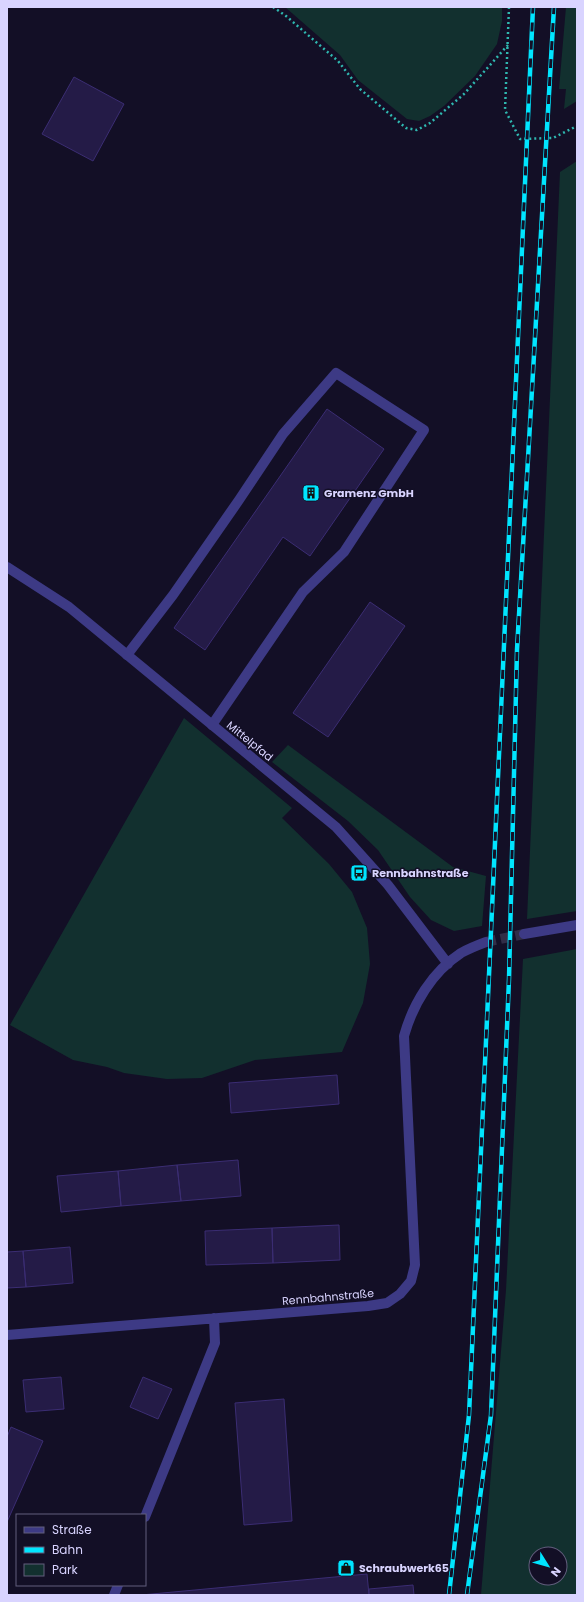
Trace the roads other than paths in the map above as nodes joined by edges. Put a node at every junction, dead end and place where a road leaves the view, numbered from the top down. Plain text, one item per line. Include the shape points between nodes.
1 (7, 567) edge
2 (127, 655) junction
3 (212, 725) junction
4 (577, 924) edge
5 (524, 934) tunnel mouth
6 (486, 942) tunnel mouth
7 (448, 964) junction
8 (214, 1318) junction
9 (7, 1335) edge
10 (146, 1515) edge

1 - 2 street, Mittelpfad via 69,607
2 - 3 street, Mittelpfad
2 - 3 street via 173,595 283,434 336,373 424,430 344,552 303,592
3 - 7 street, Mittelpfad via 336,827 388,885
4 - 5 street
6 - 7 street, Rennbahnstraße via 462,953
7 - 8 street, Rennbahnstraße via 417,1002 404,1036 415,1265 411,1281 400,1294 387,1303
8 - 9 street, Rennbahnstraße
8 - 10 street via 215,1343

